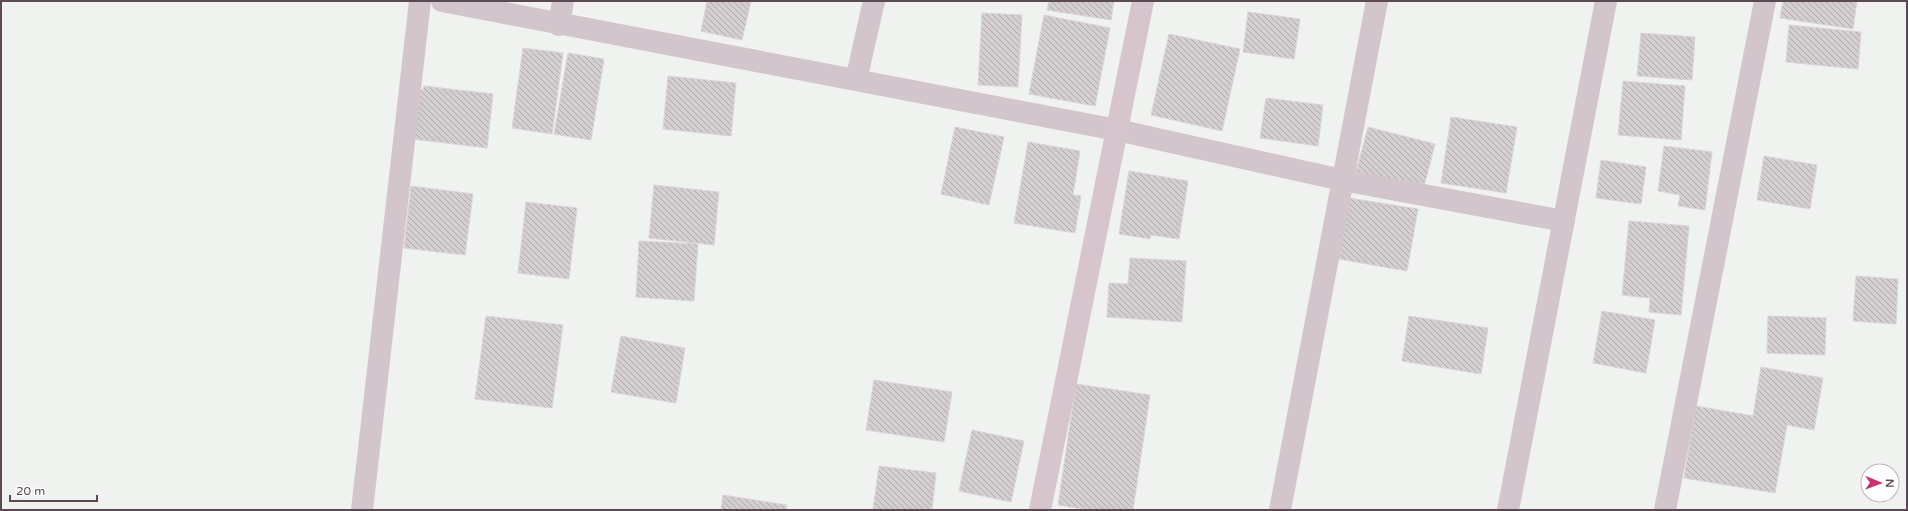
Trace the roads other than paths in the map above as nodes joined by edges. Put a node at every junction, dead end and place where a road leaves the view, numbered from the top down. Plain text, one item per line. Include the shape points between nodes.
1 (420, 1) edge
2 (442, 1) edge
3 (563, 1) edge
4 (874, 1) edge
5 (1143, 1) edge
6 (1377, 1) edge
7 (1606, 1) edge
8 (1765, 1) edge
9 (559, 25) junction
10 (856, 80) junction
11 (1117, 130) junction
12 (1342, 180) junction
13 (1564, 221) junction
14 (362, 510) edge
15 (1040, 510) edge
16 (1280, 510) edge
17 (1508, 510) edge
18 (1665, 510) edge

1 - 14 street
2 - 9 street
3 - 9 street
4 - 10 street
5 - 11 street
6 - 12 street
7 - 13 street
8 - 18 street
9 - 10 street
10 - 11 street
11 - 12 street
11 - 15 street
12 - 13 street
12 - 16 street
13 - 17 street

